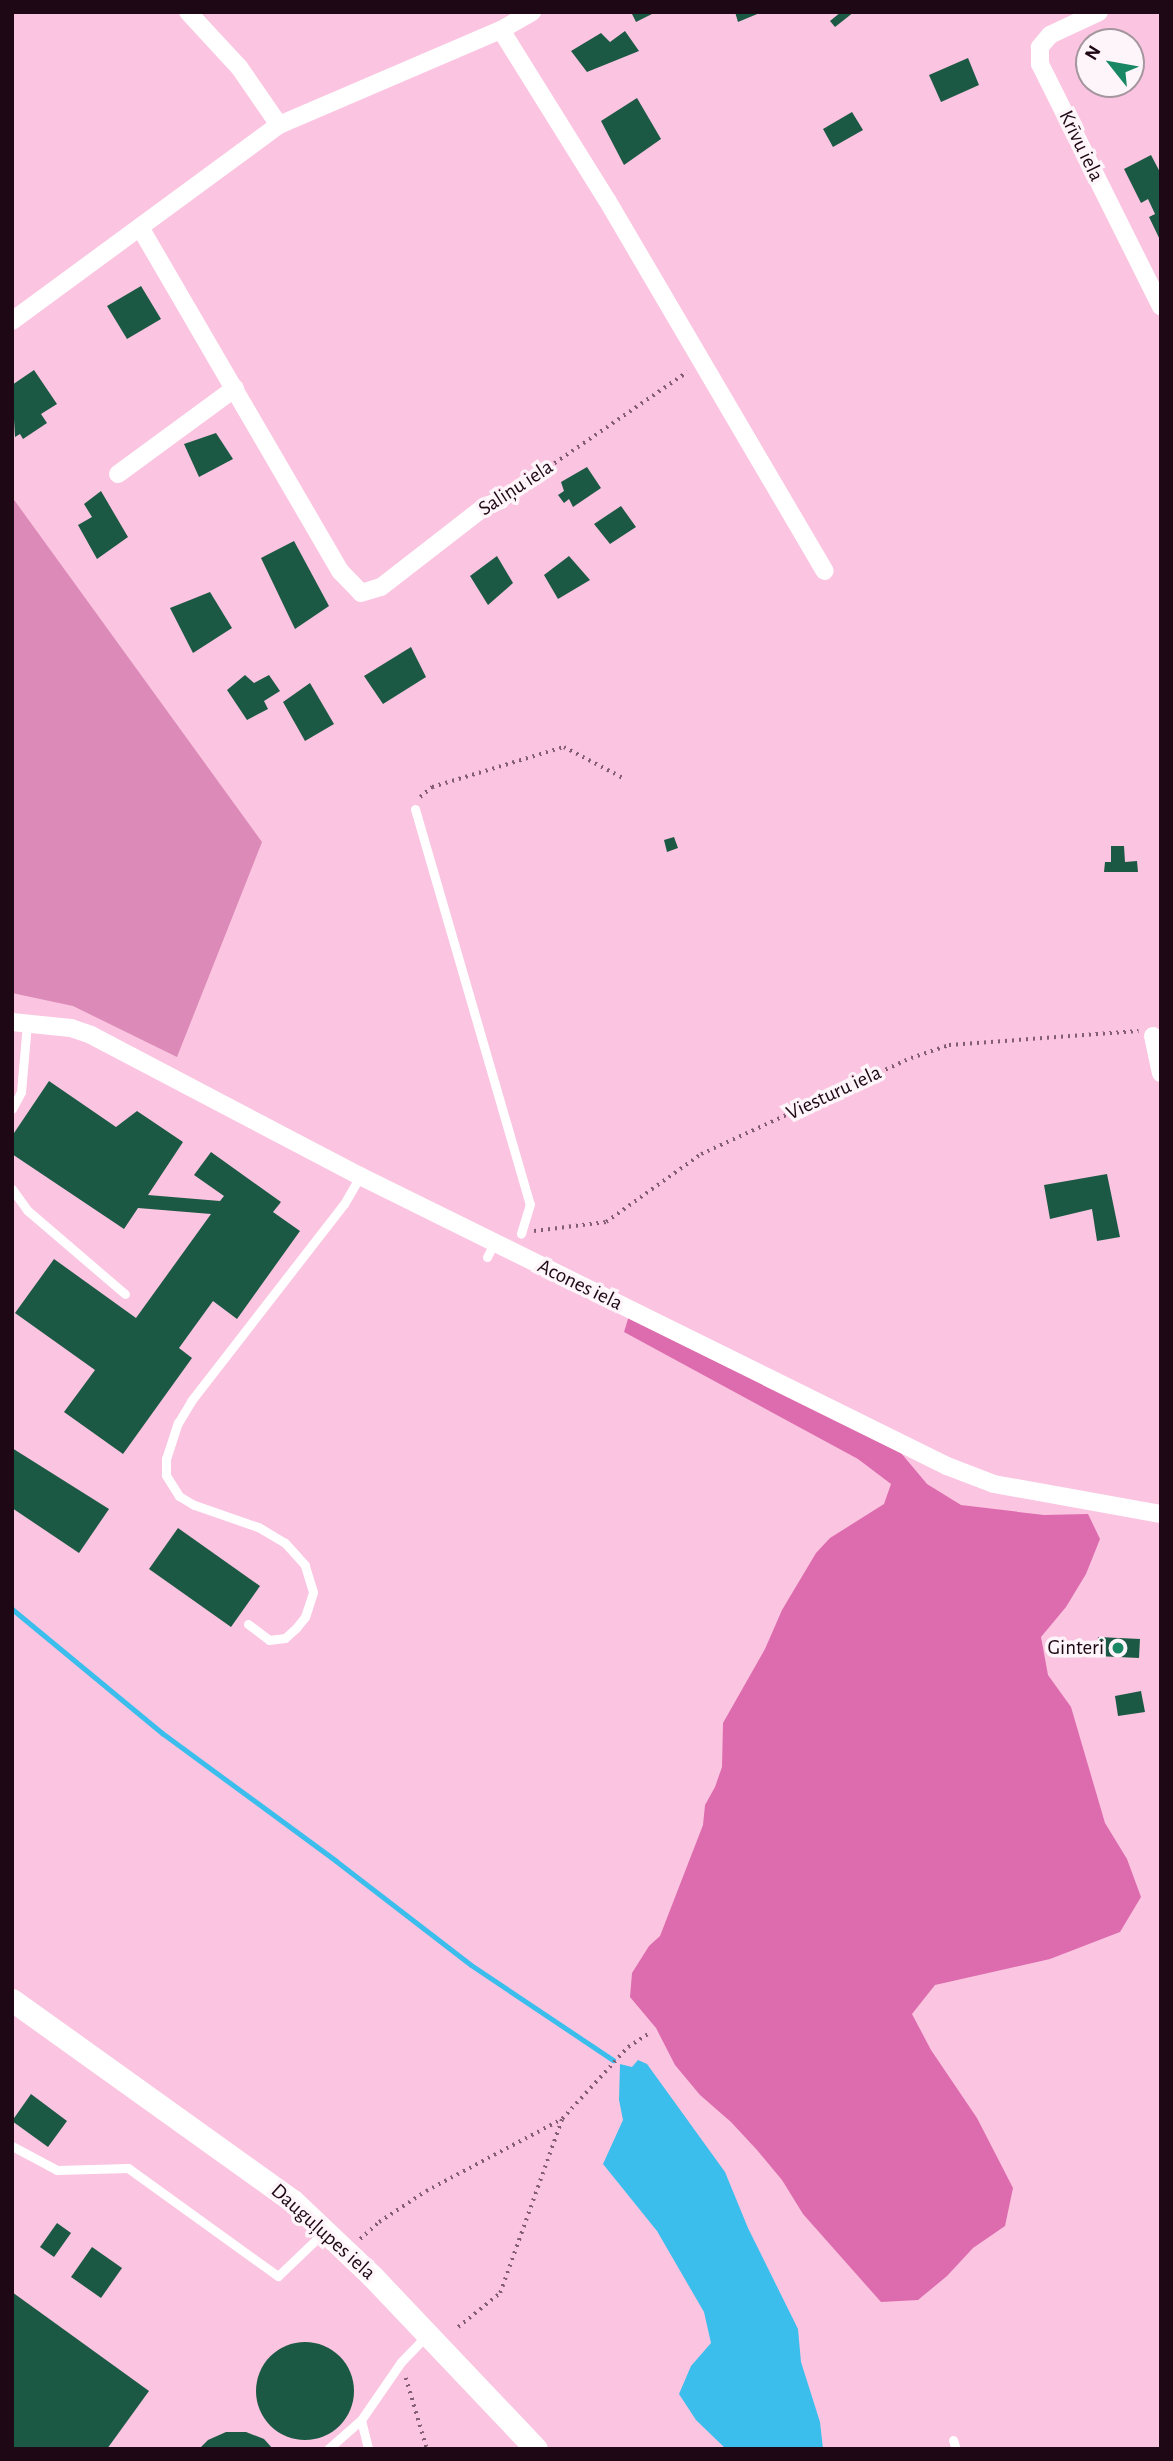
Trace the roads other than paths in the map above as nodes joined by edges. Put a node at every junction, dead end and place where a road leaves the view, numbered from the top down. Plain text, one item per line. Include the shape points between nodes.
1 (188, 12) edge
2 (532, 12) edge
3 (1099, 12) edge
4 (500, 30) junction
5 (279, 125) junction
6 (142, 229) junction
7 (1161, 307) edge
8 (12, 321) edge
9 (235, 388) junction
10 (118, 474) dead end
11 (501, 500) road end
12 (825, 570) dead end
13 (415, 809) road end
14 (20, 1022) edge
15 (1157, 1032) edge
16 (1161, 1073) edge
17 (12, 1109) edge
18 (360, 1176) junction
19 (12, 1189) edge
20 (521, 1234) road end
21 (125, 1294) dead end
22 (1161, 1514) edge
23 (248, 1624) dead end
24 (12, 2000) edge
25 (12, 2146) edge
26 (325, 2230) junction
27 (428, 2335) junction
28 (361, 2420) junction
29 (328, 2449) edge
30 (368, 2449) edge
31 (536, 2449) edge

1 - 5 street via 239,67
2 - 4 street
3 - 7 street, Krīvu iela via 1050,35 1040,47 1041,64
4 - 5 street
4 - 12 street via 607,200
5 - 6 street
6 - 8 street
6 - 9 street, Saliņu iela
9 - 10 street
9 - 11 street, Saliņu iela via 340,571 361,593 381,587 484,507
13 - 20 lane via 530,1204
14 - 17 lane via 21,1092
14 - 18 street, Acones iela via 91,1035
15 - 16 street
18 - 22 street, Acones iela via 490,1250 947,1466 994,1484
18 - 23 lane via 344,1204 191,1401 166,1459 166,1475 179,1496 258,1527 285,1544 305,1565 313,1592 296,1628 285,1638 269,1640
19 - 21 lane via 27,1210
24 - 26 street, Dauguļupes iela via 293,2201
25 - 26 lane via 57,2170 128,2168 278,2276
26 - 27 street, Dauguļupes iela
27 - 28 lane via 401,2362
27 - 31 street, Dauguļupes iela
28 - 29 lane
28 - 30 lane

